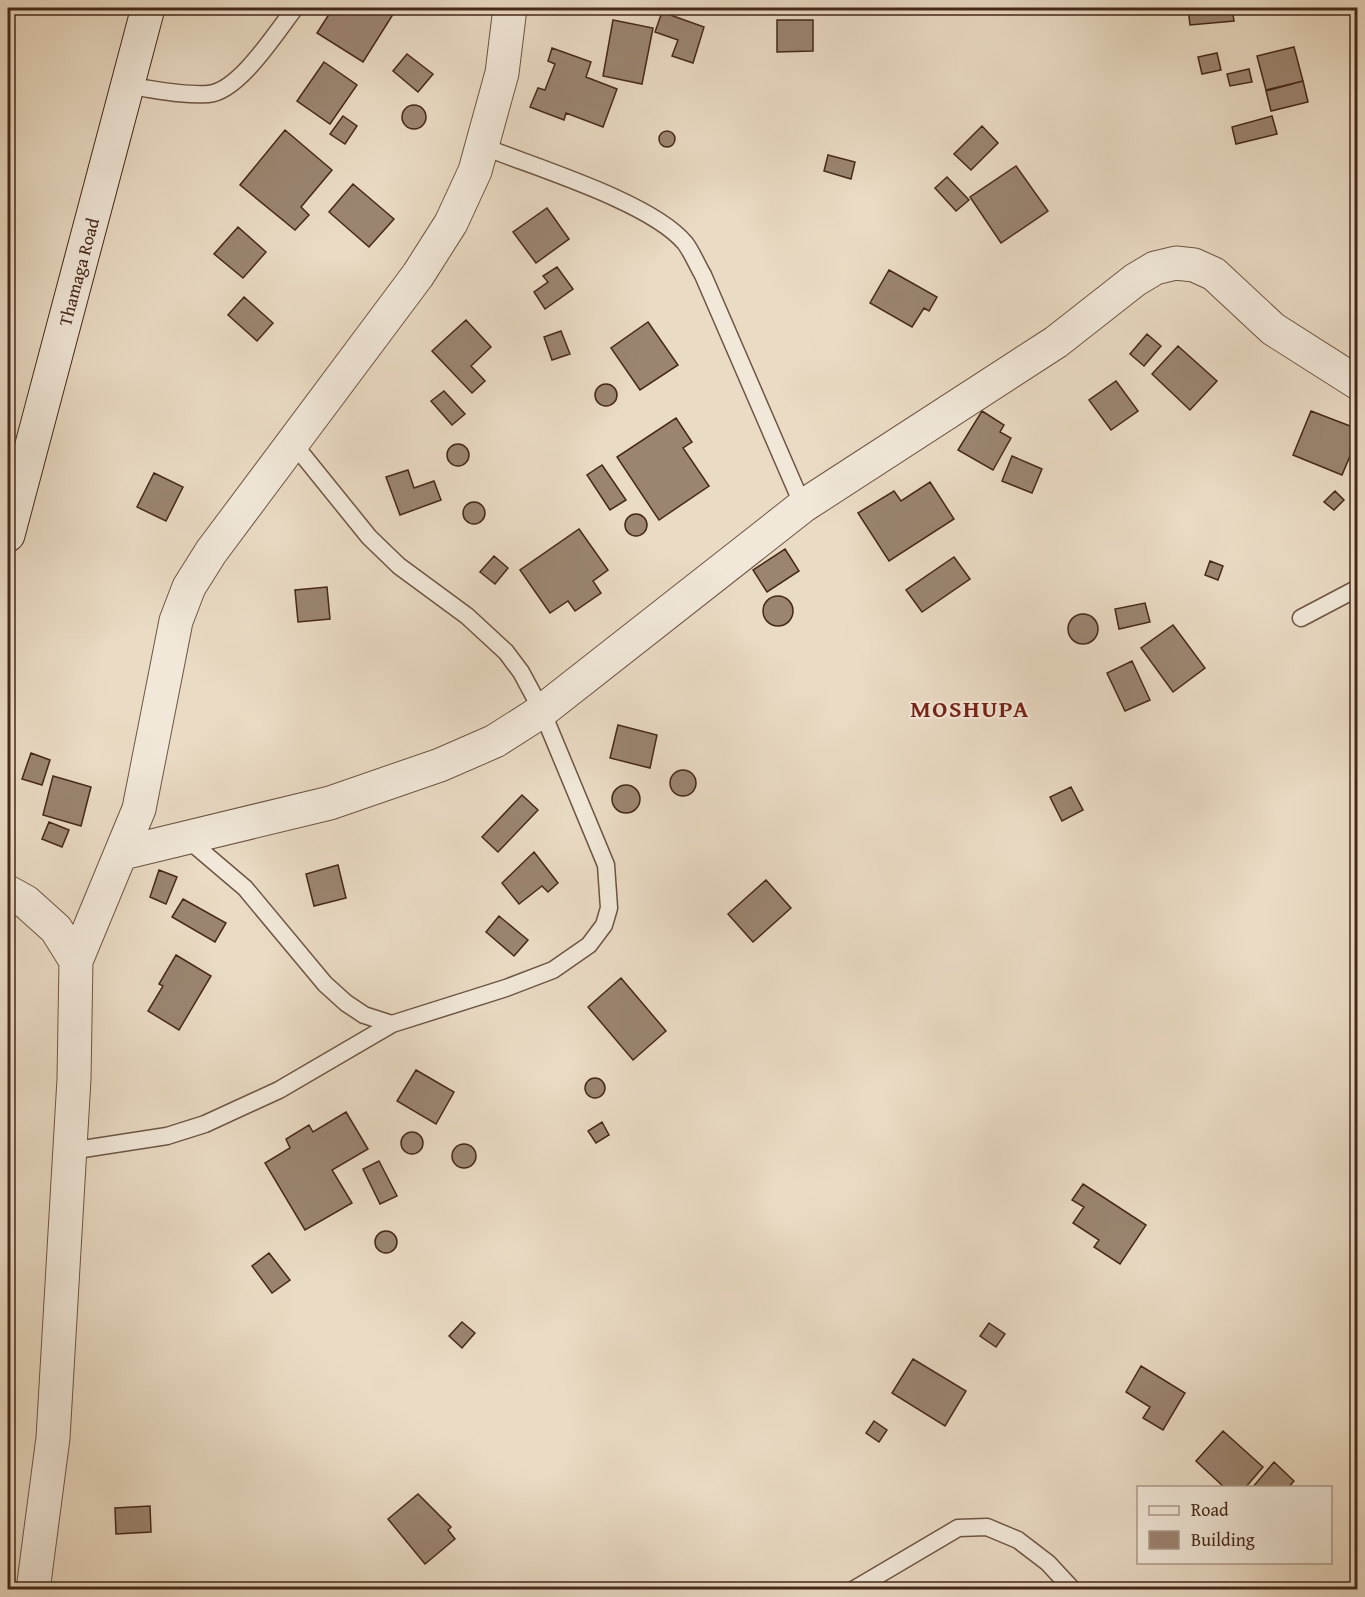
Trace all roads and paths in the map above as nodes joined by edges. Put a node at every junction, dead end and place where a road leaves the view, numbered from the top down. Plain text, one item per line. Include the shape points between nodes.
1 (148, 8) edge
2 (295, 8) edge
3 (510, 8) edge
4 (129, 86) junction
5 (482, 146) junction
6 (1358, 383) edge
7 (293, 443) junction
8 (18, 457) edge
9 (803, 506) junction
10 (8, 535) edge
11 (1358, 588) edge
12 (1300, 618) dead end
13 (542, 711) junction
14 (186, 837) junction
15 (123, 853) junction
16 (8, 892) edge
17 (76, 961) junction
18 (392, 1023) junction
19 (70, 1151) junction
20 (33, 1590) edge
21 (853, 1590) edge
22 (1073, 1590) edge

1 - 4 street, Thamaga Road
2 - 4 lane via 231,84 209,94
3 - 5 street via 502,73
4 - 8 street, Thamaga Road
5 - 7 street via 451,223 418,275
5 - 9 lane via 648,214 685,243 703,275
6 - 9 street via 1273,329 1214,274 1194,265 1176,263 1155,268 1135,280 1056,342
7 - 13 lane via 369,537 506,652
7 - 15 street via 211,552 189,588 176,621 139,808
8 - 10 street, Thamaga Road
9 - 13 street
11 - 12 lane
13 - 14 street via 495,741 440,765 330,803
13 - 18 lane via 606,866 609,908 604,925 590,945 553,970
14 - 15 street
14 - 18 lane via 245,888 324,984 364,1015
15 - 17 street
16 - 17 street via 26,902 56,929
17 - 19 street
18 - 19 lane via 279,1090 205,1124 167,1136
19 - 20 street via 53,1438
21 - 22 lane via 958,1528 987,1527 1018,1540 1048,1563

